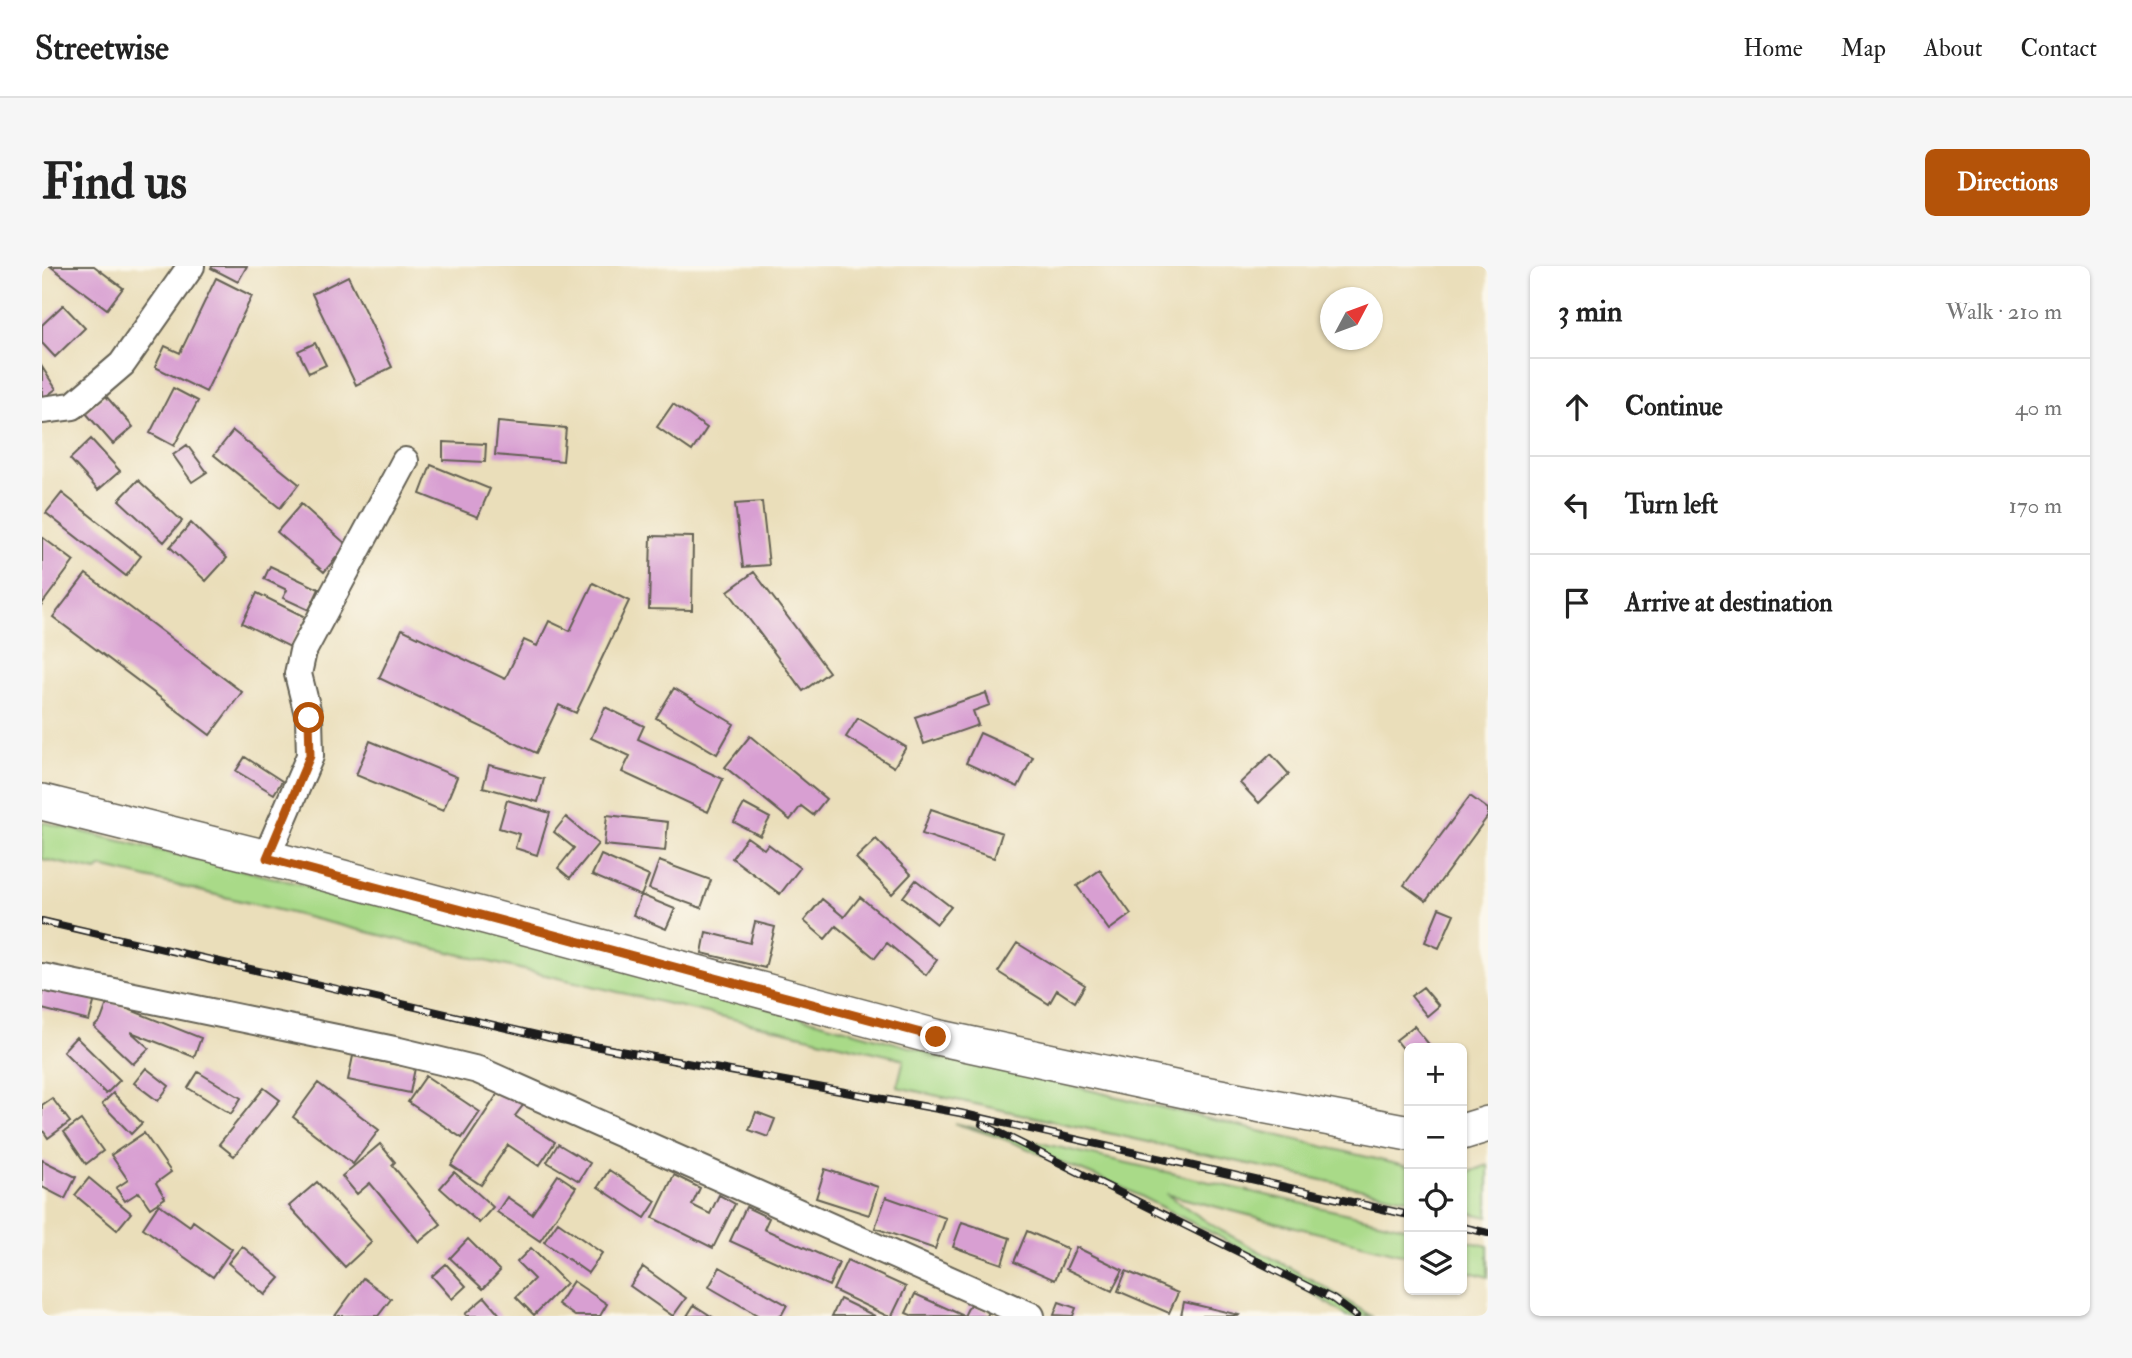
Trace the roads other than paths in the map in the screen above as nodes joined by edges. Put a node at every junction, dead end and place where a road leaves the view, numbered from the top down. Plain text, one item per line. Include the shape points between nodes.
1 (191, 266) edge
2 (42, 410) edge
3 (405, 461) dead end
4 (42, 802) edge
5 (267, 858) junction
6 (42, 977) edge
7 (1488, 1124) edge
8 (1467, 1130) edge
9 (1404, 1132) edge
10 (1031, 1316) edge

1 - 2 street via 122,364 73,406
3 - 5 street via 303,651 298,674 309,718 310,756
4 - 5 main road
5 - 9 main road via 936,1037
6 - 10 street via 478,1070
7 - 8 main road

